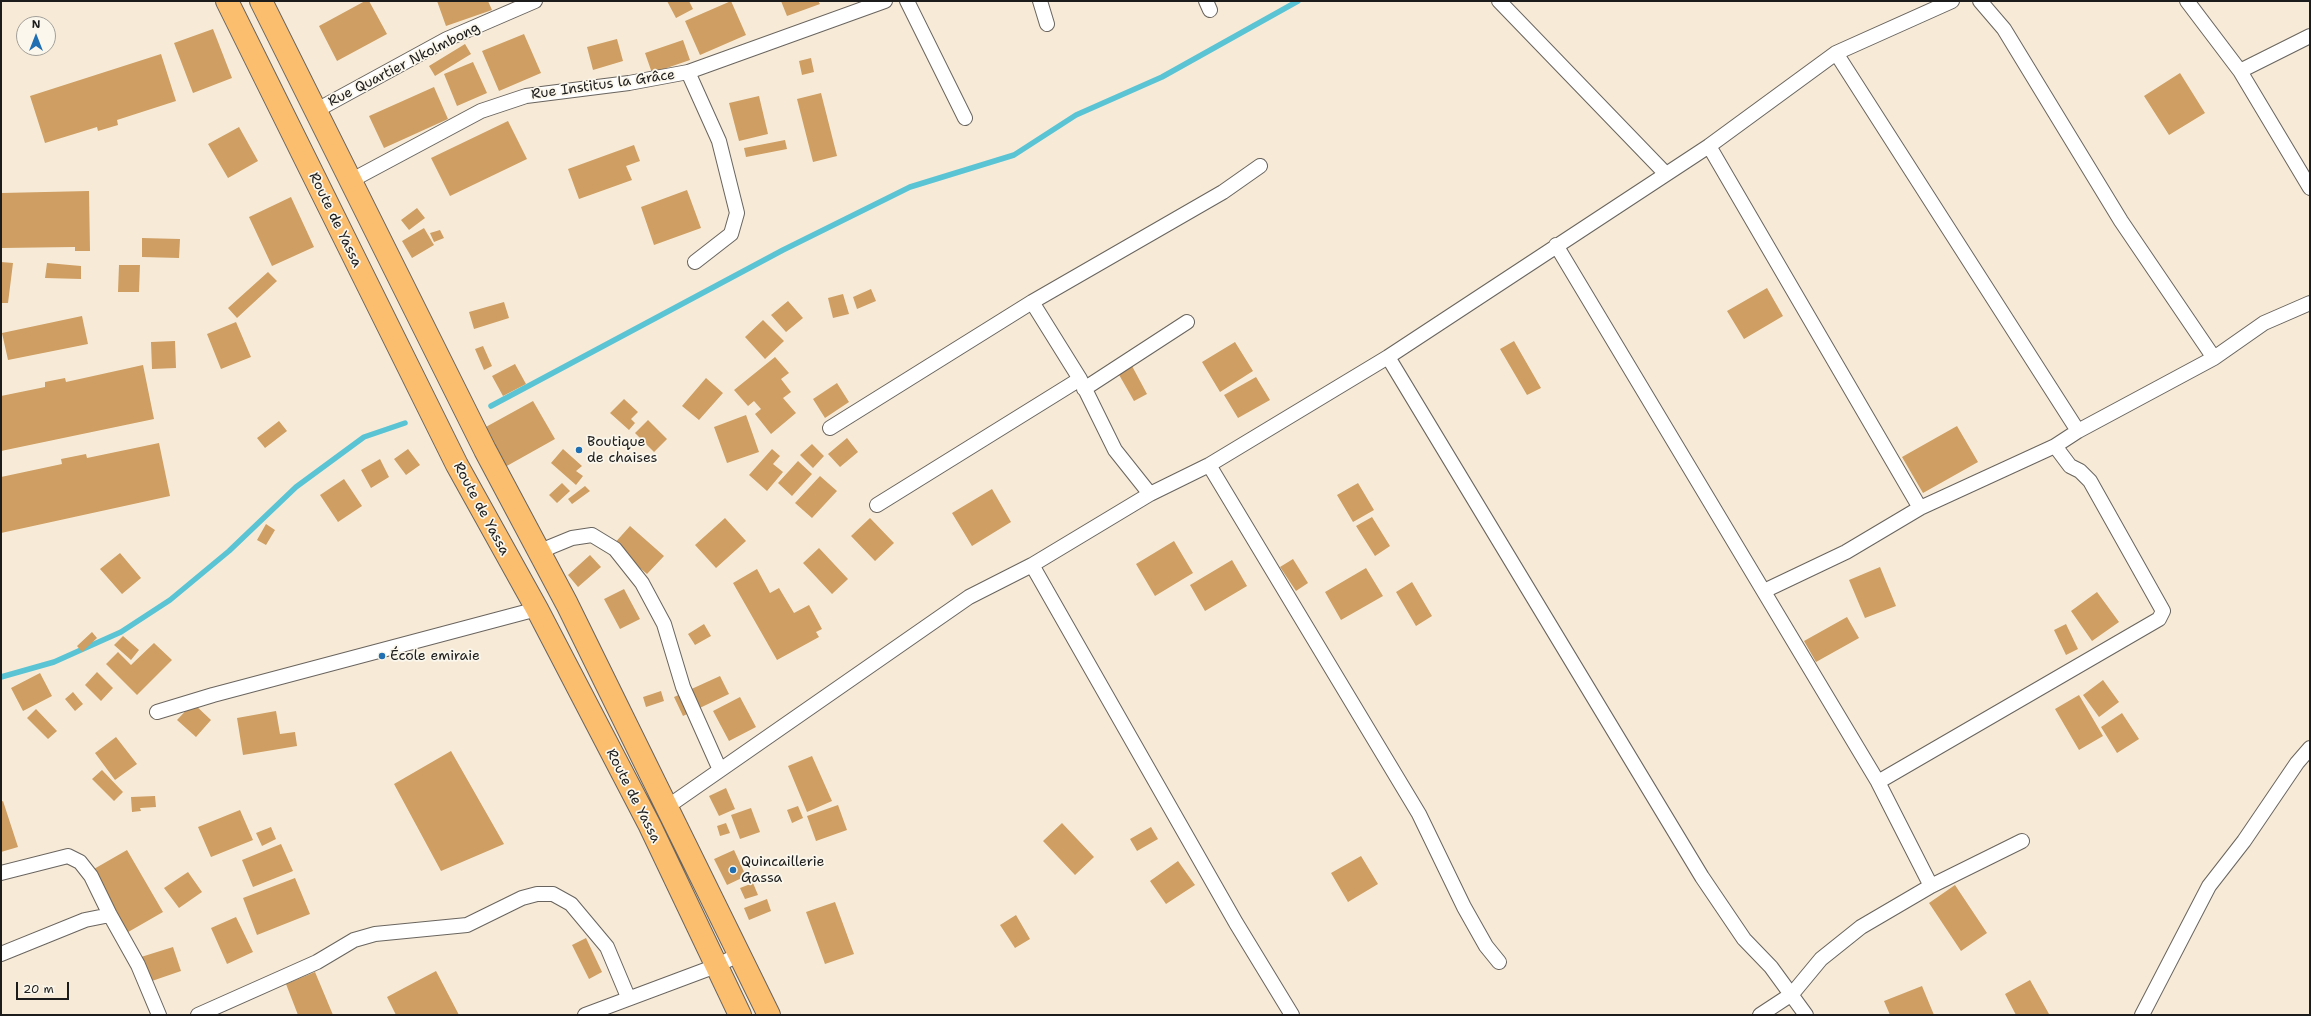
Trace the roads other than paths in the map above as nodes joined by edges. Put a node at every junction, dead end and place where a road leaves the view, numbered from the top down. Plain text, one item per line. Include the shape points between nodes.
1 (228, 1) edge
2 (261, 1) edge
3 (535, 1) edge
4 (884, 1) edge
5 (907, 1) edge
6 (1040, 1) edge
7 (1499, 1) edge
8 (1952, 1) edge
9 (1980, 1) edge
10 (2187, 1) edge
11 (1047, 24) dead end
12 (2310, 36) edge
13 (1836, 53) junction
14 (2240, 71) junction
15 (688, 72) junction
16 (317, 110) junction
17 (965, 118) dead end
18 (1709, 146) junction
19 (1260, 166) dead end
20 (1666, 174) junction
21 (352, 180) junction
22 (2310, 188) edge
23 (1556, 245) junction
24 (695, 262) dead end
25 (1032, 302) junction
26 (2310, 303) edge
27 (1187, 322) dead end
28 (1388, 357) junction
29 (2214, 358) junction
30 (1082, 384) junction
31 (830, 428) dead end
32 (2078, 431) junction
33 (2055, 446) junction
34 (1209, 465) junction
35 (1150, 494) junction
36 (878, 505) dead end
37 (1920, 508) junction
38 (540, 555) junction
39 (1032, 564) junction
40 (1764, 591) junction
41 (537, 609) junction
42 (157, 712) dead end
43 (2310, 748) edge
44 (720, 770) junction
45 (1878, 782) junction
46 (667, 807) junction
47 (2022, 841) dead end
48 (1, 873) edge
49 (1931, 886) junction
50 (110, 915) junction
51 (1, 954) edge
52 (740, 954) junction
53 (1499, 962) dead end
54 (716, 966) junction
55 (1792, 994) junction
56 (628, 997) junction
57 (159, 1015) edge
58 (198, 1015) edge
59 (585, 1015) edge
60 (740, 1015) edge
61 (769, 1015) edge
62 (1292, 1015) edge
63 (1760, 1015) edge
64 (1806, 1015) edge
65 (2142, 1015) edge

1 - 41 main road, Route de Yassa via 457,465
2 - 16 main road, Route de Yassa
3 - 16 street, Rue Quartier Nkolmbong via 447,38
4 - 15 street, Rue Institus la Grâce
5 - 17 street
6 - 11 street
7 - 20 street
8 - 13 street
9 - 29 street via 2004,29 2120,221
10 - 14 street
12 - 14 street
13 - 18 street
13 - 32 street
14 - 22 street
15 - 21 street, Rue Institus la Grâce via 629,83 526,96 481,111
15 - 24 street via 719,141 737,213 731,234
16 - 21 main road, Route de Yassa
18 - 20 street
18 - 37 street
19 - 25 street via 1223,192
20 - 23 street
21 - 38 main road, Route de Yassa via 485,450
23 - 28 street
23 - 40 street
25 - 30 street
25 - 31 street
26 - 29 street via 2264,323
27 - 30 street
28 - 34 street
28 - 55 street via 1702,877 1744,939
29 - 32 street
30 - 35 street via 1115,450
30 - 36 street
32 - 33 street
33 - 37 street
33 - 45 street via 2070,466 2090,481 2163,611 2159,619
34 - 35 street
34 - 53 street via 1419,814 1464,907 1486,946
35 - 39 street
37 - 40 street via 1846,552
38 - 44 street via 550,547 572,538 592,535 615,549 642,583 664,624 683,687
38 - 46 main road, Route de Yassa via 567,604
39 - 44 street via 969,597
39 - 62 street via 1236,924
40 - 45 street
41 - 42 street
41 - 54 main road, Route de Yassa via 650,826
43 - 65 street via 2296,763 2244,841 2209,886
44 - 46 street
45 - 49 street
46 - 52 main road, Route de Yassa
47 - 49 street
48 - 50 street via 68,856 80,862 91,876
49 - 55 street via 1860,927 1821,959
50 - 51 street via 84,920
50 - 57 street via 138,965
52 - 54 street
52 - 61 main road, Route de Yassa
54 - 56 street
54 - 60 main road, Route de Yassa
55 - 63 street
55 - 64 street
56 - 58 street via 607,948 571,904 553,894 537,894 522,898 467,925 375,934 354,940 317,962
56 - 59 street

